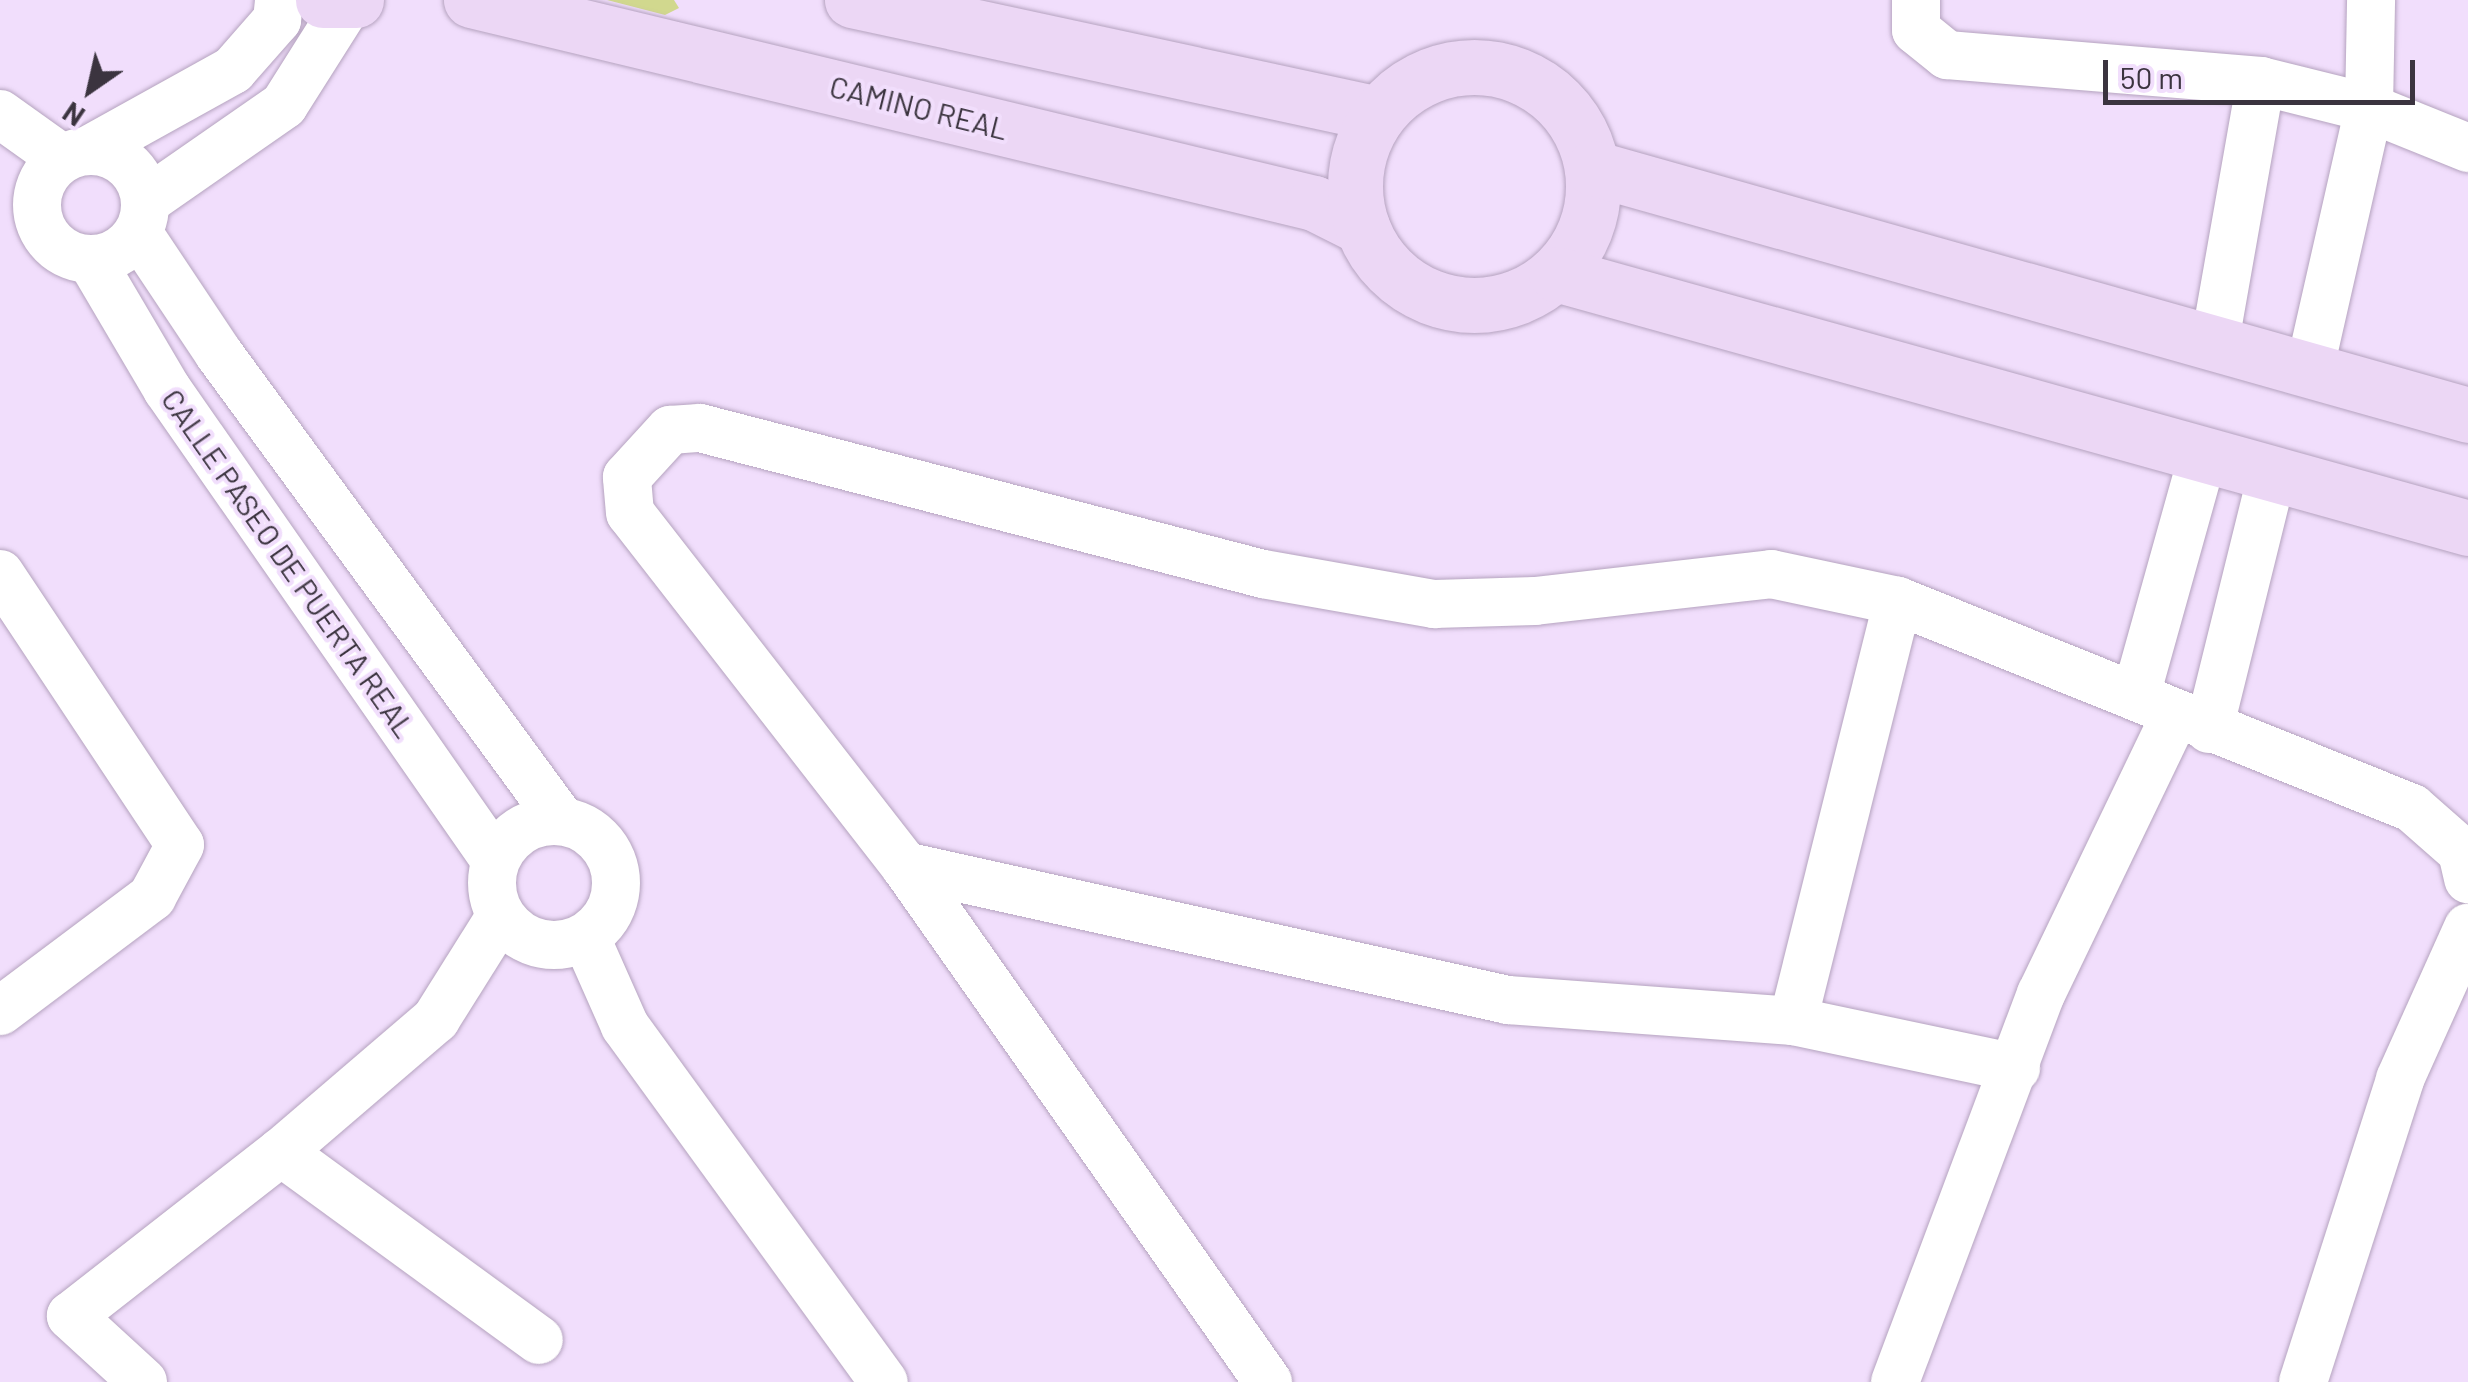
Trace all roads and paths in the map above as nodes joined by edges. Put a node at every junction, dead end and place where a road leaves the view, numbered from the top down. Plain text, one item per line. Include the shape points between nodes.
1 (278, 0) edge
2 (343, 0) edge
3 (471, 0) edge
4 (852, 0) edge
5 (1916, 0) edge
6 (2371, 0) edge
7 (2261, 81) junction
8 (2370, 108) junction
9 (0, 114) edge
10 (1378, 114) junction
11 (2468, 148) edge
12 (75, 155) junction
13 (1593, 168) junction
14 (18, 192) edge
15 (142, 217) junction
16 (1362, 227) junction
17 (91, 260) junction
18 (1556, 274) junction
19 (2214, 341) junction
20 (219, 354) junction
21 (2309, 372) junction
22 (166, 389) junction
23 (2468, 415) edge
24 (2203, 456) junction
25 (2272, 474) junction
26 (2468, 528) edge
27 (0, 574) edge
28 (1898, 601) junction
29 (2173, 713) junction
30 (561, 820) junction
31 (495, 860) junction
32 (905, 866) junction
33 (2468, 879) edge
34 (500, 917) junction
35 (2468, 928) edge
36 (586, 938) junction
37 (0, 1011) edge
38 (1793, 1021) junction
39 (2016, 1068) junction
40 (281, 1152) junction
41 (539, 1340) dead end
42 (143, 1382) edge
43 (884, 1382) edge
44 (1268, 1382) edge
45 (1895, 1382) edge
46 (2303, 1382) edge

1 - 12 street via 277,20 233,70
2 - 15 street via 284,105
3 - 16 main road, CAMINO REAL via 1314,203
4 - 10 main road
5 - 7 street via 1916,30 1947,55
6 - 8 street
7 - 8 street
7 - 19 street
8 - 11 street
8 - 21 street
9 - 12 street
10 - 13 main road via 1407,86 1443,70 1484,66 1522,76 1556,99 1580,130
10 - 16 main road via 1360,150 1354,189
12 - 14 street
12 - 15 street via 104,152 133,170
13 - 18 main road via 1592,207 1580,244
13 - 19 main road
14 - 17 street via 56,247
15 - 17 street via 110,257
15 - 20 street, CALLE PASEO DE PUERTA REAL
16 - 18 main road via 1396,274 1447,302 1486,305 1523,296
17 - 22 street, CALLE PASEO DE PUERTA REAL
18 - 24 main road
19 - 21 main road
20 - 22 street
20 - 30 street, CALLE PASEO DE PUERTA REAL
21 - 23 main road
22 - 31 street, CALLE PASEO DE PUERTA REAL
24 - 25 main road
24 - 29 street
25 - 26 main road
25 - 29 street
27 - 37 street via 180,846 152,897
28 - 29 street
28 - 32 street via 1772,574 1535,601 1434,604 1263,574 700,428 670,430 627,477 630,513
28 - 38 street
29 - 33 street via 2412,808 2462,852
29 - 39 street via 2095,870
30 - 31 street via 534,822 512,836
30 - 36 street via 586,828 616,870 616,897 606,920
31 - 34 street via 491,889
32 - 38 street via 1508,1000
32 - 44 street
34 - 36 street via 524,939 555,947
34 - 40 street via 436,1019
35 - 46 street via 2400,1079
36 - 43 street via 625,1026
38 - 39 street
39 - 45 street
40 - 41 street
40 - 42 street via 70,1316

